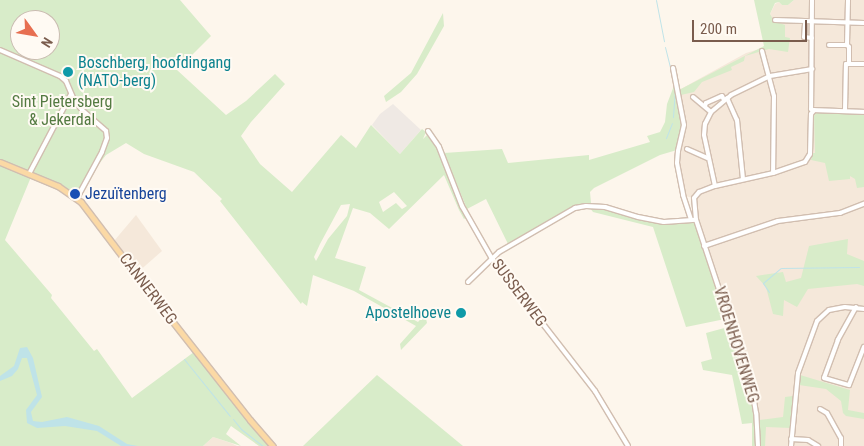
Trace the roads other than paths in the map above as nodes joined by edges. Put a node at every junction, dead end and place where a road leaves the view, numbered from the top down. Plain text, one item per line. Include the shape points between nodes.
1 (812, 0) edge
2 (848, 0) edge
3 (775, 20) dead end
4 (813, 22) junction
5 (848, 23) junction
6 (864, 23) edge
7 (805, 24) dead end
8 (812, 38) junction
9 (829, 45) dead end
10 (847, 45) junction
11 (0, 50) edge
12 (762, 50) dead end
13 (849, 64) junction
14 (864, 64) edge
15 (673, 68) dead end
16 (812, 69) junction
17 (770, 76) junction
18 (71, 94) junction
19 (693, 97) dead end
20 (726, 99) junction
21 (705, 106) junction
22 (813, 110) junction
23 (845, 110) junction
24 (711, 112) junction
25 (864, 112) edge
26 (428, 131) dead end
27 (687, 149) dead end
28 (707, 158) junction
29 (0, 162) edge
30 (773, 172) junction
31 (29, 174) junction
32 (743, 180) junction
33 (715, 186) junction
34 (77, 198) junction
35 (864, 204) edge
36 (694, 220) junction
37 (704, 246) junction
38 (491, 257) junction
39 (468, 282) dead end
40 (856, 307) junction
41 (864, 309) edge
42 (864, 347) edge
43 (820, 409) dead end
44 (792, 439) junction
45 (273, 446) edge
46 (628, 446) edge
47 (758, 446) edge
48 (791, 446) edge
49 (818, 446) edge
50 (841, 446) edge

1 - 4 street
2 - 5 street
3 - 4 street
4 - 5 street
4 - 8 street
5 - 6 street
5 - 10 street
7 - 8 street via 804,37
8 - 16 street
9 - 10 street
10 - 13 street
11 - 18 street via 55,73 66,81
12 - 17 street
13 - 14 street
13 - 23 street via 846,64
15 - 36 street via 684,125 677,163 683,195
16 - 17 street
16 - 22 street
17 - 20 street
17 - 30 street via 775,115
18 - 31 street
18 - 34 street via 82,110 103,127 107,138
19 - 21 street
20 - 21 street via 722,96
20 - 24 street
20 - 32 street via 737,120
21 - 24 street
22 - 23 street
22 - 30 street via 808,158 801,164
23 - 25 street
24 - 28 street via 704,129
26 - 38 street, SUSSERWEG via 439,147 462,206
27 - 28 street
28 - 33 street
29 - 31 main road, CANNERWEG
30 - 32 street
31 - 34 main road, CANNERWEG
32 - 33 street
33 - 36 street via 694,198
34 - 45 main road, CANNERWEG
35 - 37 street via 840,213 778,221
36 - 37 street, VROENHOVENWEG
36 - 38 street via 653,220 586,206 561,215
37 - 47 street, VROENHOVENWEG via 752,389
38 - 39 street
38 - 46 street, SUSSERWEG via 596,391
40 - 41 street
40 - 42 street via 838,340 824,376 826,380 848,386
40 - 44 street via 829,310 818,321 798,373
43 - 50 street via 826,413 841,438
44 - 48 street
44 - 49 street via 808,440

